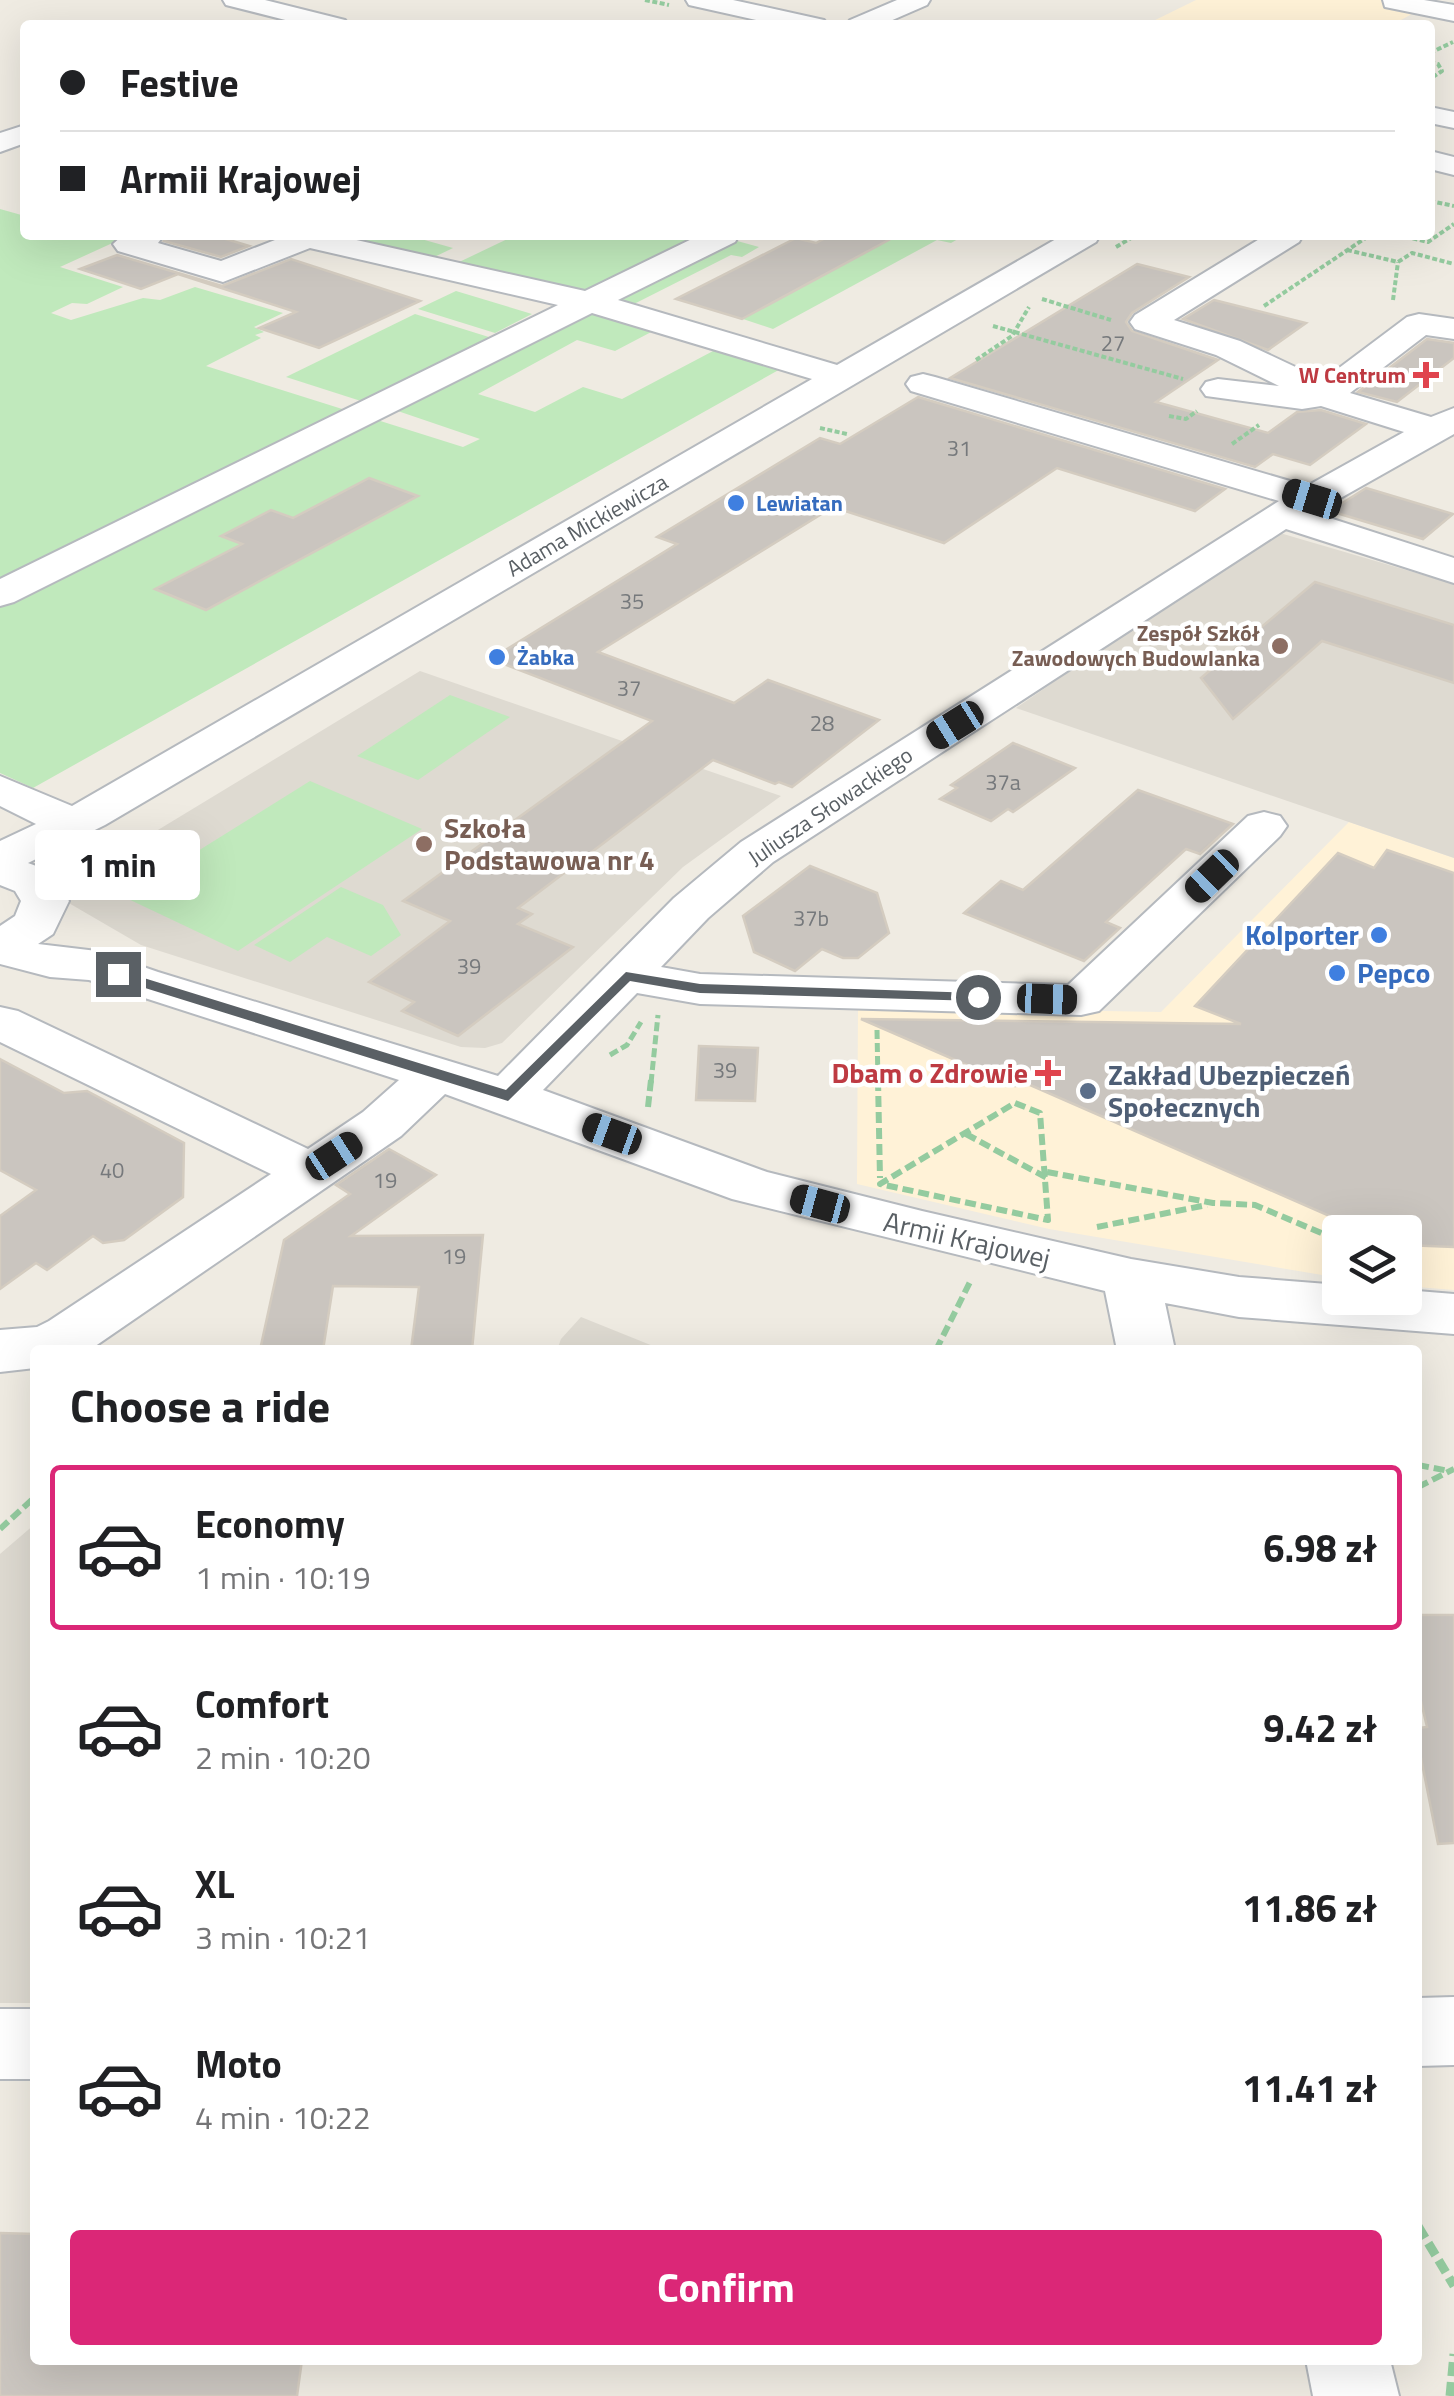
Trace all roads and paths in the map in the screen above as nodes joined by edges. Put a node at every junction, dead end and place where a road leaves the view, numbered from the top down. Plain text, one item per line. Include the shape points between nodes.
1 (235, 0) edge
2 (698, 0) edge
3 (918, 0) edge
4 (1394, 2) edge
5 (1454, 15) edge
6 (316, 20) edge
7 (792, 20) edge
8 (871, 20) edge
9 (138, 240) edge
10 (296, 240) edge
11 (322, 240) edge
12 (714, 240) edge
13 (1076, 240) edge
14 (1280, 240) edge
15 (1362, 240) edge
16 (1419, 240) edge
17 (1431, 240) edge
18 (1428, 242) junction
19 (1347, 250) junction
20 (1412, 254) junction
21 (1454, 264) edge
22 (589, 302) junction
23 (1264, 306) dead end
24 (1147, 322) junction
25 (1454, 329) edge
26 (1005, 330) dead end
27 (1014, 332) junction
28 (976, 360) dead end
29 (841, 377) junction
30 (923, 384) dead end
31 (1218, 389) junction
32 (1325, 395) junction
33 (1169, 416) dead end
34 (1444, 425) edge
35 (814, 426) dead end
36 (847, 434) dead end
37 (1297, 507) junction
38 (1454, 572) edge
39 (0, 594) edge
40 (0, 789) edge
41 (80, 819) junction
42 (1264, 826) dead end
43 (11, 904) edge
44 (643, 990) junction
45 (876, 994) junction
46 (0, 1022) edge
47 (436, 1074) junction
48 (508, 1096) junction
49 (646, 1125) dead end
50 (965, 1133) junction
51 (310, 1171) junction
52 (1047, 1175) junction
53 (880, 1184) junction
54 (1214, 1203) junction
55 (1048, 1220) junction
56 (1063, 1222) dead end
57 (1093, 1228) dead end
58 (1044, 1233) dead end
59 (1322, 1233) edge
60 (1132, 1278) junction
61 (970, 1282) dead end
62 (1454, 1314) edge
63 (50, 1345) edge
64 (938, 1345) edge
65 (1145, 1345) edge
66 (30, 1348) edge
67 (0, 1351) edge
68 (1422, 1466) edge
69 (1452, 1470) edge
70 (1422, 1485) edge
71 (30, 1501) edge
72 (0, 1529) edge
73 (1454, 2031) edge
74 (1422, 2032) edge
75 (0, 2044) edge
76 (30, 2044) edge
77 (1422, 2233) edge
78 (1454, 2286) edge
79 (1454, 2354) edge
80 (1349, 2365) edge
81 (1356, 2396) edge
82 (1450, 2396) edge

1 - 6 street
2 - 7 street
3 - 8 street
4 - 5 street
9 - 10 street via 129,244 223,272
11 - 22 street
12 - 22 street
13 - 29 street, Adama Mickiewicza
14 - 24 street
15 - 19 path
16 - 18 path
17 - 18 path
18 - 20 path
19 - 20 path via 1398,262
19 - 23 path
20 - 21 path
22 - 29 street
22 - 39 street
24 - 27 path via 1127,323 1034,297
24 - 32 street via 1228,348
25 - 32 street via 1419,324
26 - 27 path
27 - 28 path
27 - 31 path
29 - 41 street, Adama Mickiewicza
30 - 37 street
31 - 32 street
31 - 33 path via 1186,418
32 - 34 street
34 - 37 street, Juliusza Słowackiego
35 - 36 path
37 - 38 street
37 - 44 street, Juliusza Słowackiego via 758,852 690,908
40 - 41 street
41 - 43 street, Adama Mickiewicza
42 - 45 street via 1081,1000
43 - 47 street, Armii Krajowej via 50,962 97,966
44 - 45 street
44 - 48 street, Juliusza Słowackiego
44 - 49 path
45 - 53 path
46 - 51 street
47 - 48 street, Armii Krajowej
47 - 51 street via 382,1124
48 - 60 street, Armii Krajowej via 752,1186
50 - 52 path
50 - 52 path via 1015,1104 1040,1113
50 - 53 path
51 - 63 street
52 - 54 path
52 - 55 path
53 - 55 path
54 - 57 path
54 - 59 path via 1255,1205
55 - 56 path
55 - 58 path
60 - 62 street, Armii Krajowej via 1238,1297
60 - 65 street
61 - 64 path
66 - 67 street
68 - 69 path
69 - 70 path
71 - 72 path
73 - 74 street
75 - 76 street
77 - 78 path
79 - 82 path
80 - 81 street

